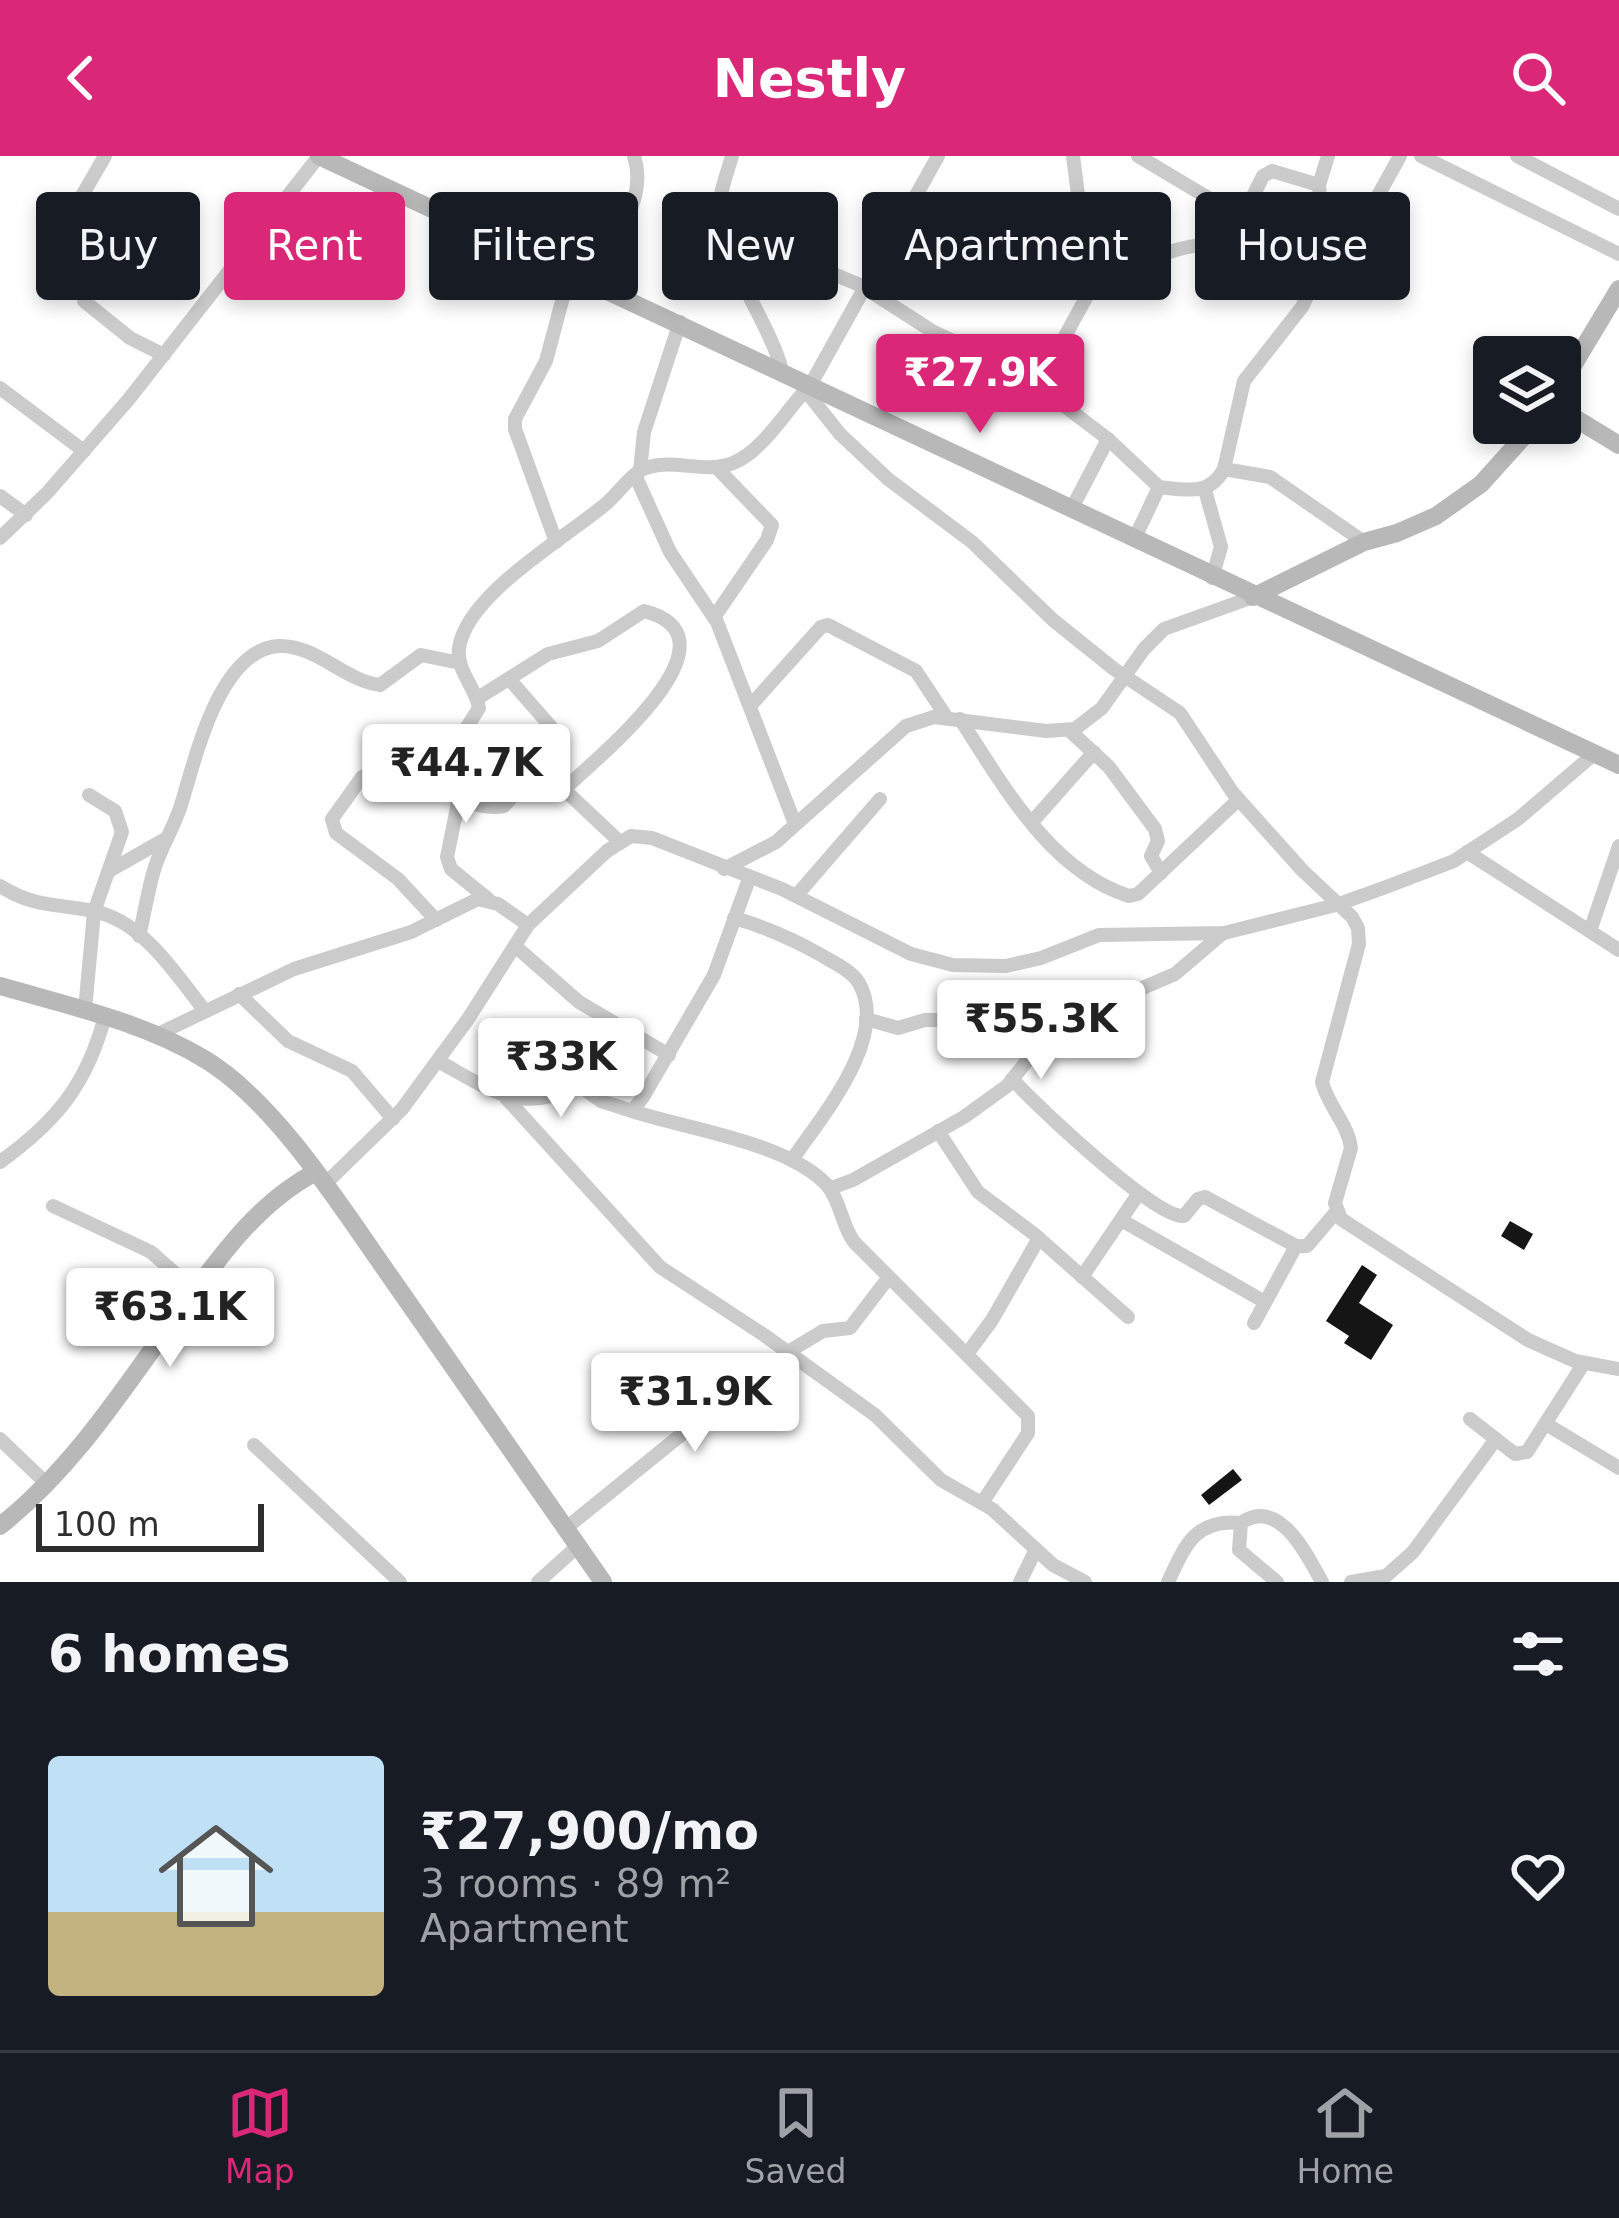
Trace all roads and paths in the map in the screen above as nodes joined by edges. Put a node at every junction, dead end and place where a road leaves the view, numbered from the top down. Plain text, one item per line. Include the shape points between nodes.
1 (105, 156) edge
2 (319, 156) edge
3 (634, 156) edge
4 (732, 156) edge
5 (938, 156) edge
6 (1073, 156) edge
7 (1138, 156) edge
8 (1328, 156) edge
9 (1400, 156) edge
10 (1420, 156) edge
11 (1516, 156) edge
12 (1319, 185) junction
13 (84, 192) edge
14 (635, 192) edge
15 (723, 192) edge
16 (917, 192) edge
17 (1078, 192) edge
18 (1198, 192) edge
19 (1255, 192) edge
20 (1319, 192) edge
21 (1380, 192) edge
22 (429, 207) edge
23 (1619, 209) edge
24 (1619, 254) edge
25 (838, 276) edge
26 (862, 286) joint
27 (1619, 289) edge
28 (569, 300) edge
29 (632, 300) edge
30 (754, 300) edge
31 (884, 300) edge
32 (1085, 300) edge
33 (1305, 300) edge
34 (84, 301) dead end
35 (680, 322) junction
36 (1581, 352) edge
37 (164, 355) junction
38 (798, 381) junction
39 (1040, 382) junction
40 (0, 388) edge
41 (1581, 422) edge
42 (1108, 439) junction
43 (1517, 444) edge
44 (1619, 445) edge
45 (84, 451) junction
46 (716, 466) junction
47 (1224, 469) junction
48 (638, 473) junction
49 (1159, 487) junction
50 (1205, 490) junction
51 (0, 496) edge
52 (1071, 510) junction
53 (26, 515) junction
54 (0, 538) edge
55 (1134, 540) junction
56 (556, 542) junction
57 (1364, 542) junction
58 (1212, 578) junction
59 (1253, 596) junction
60 (715, 616) junction
61 (460, 663) junction
62 (1124, 677) junction
63 (510, 680) junction
64 (478, 698) junction
65 (750, 706) junction
66 (954, 719) junction
67 (1069, 730) junction
68 (1094, 752) junction
69 (1594, 754) junction
70 (1619, 765) edge
71 (540, 767) junction
72 (562, 791) junction
73 (89, 795) dead end
74 (459, 798) junction
75 (880, 799) dead end
76 (1238, 800) junction
77 (1032, 822) junction
78 (795, 824) junction
79 (167, 838) junction
80 (620, 842) junction
81 (1619, 846) edge
82 (1467, 852) junction
83 (724, 869) junction
84 (109, 871) junction
85 (1161, 873) junction
86 (749, 879) junction
87 (0, 886) edge
88 (796, 896) junction
89 (488, 899) junction
90 (1336, 905) junction
91 (94, 912) junction
92 (734, 918) junction
93 (436, 920) junction
94 (528, 925) junction
95 (1590, 931) junction
96 (1224, 933) junction
97 (139, 936) junction
98 (1618, 945) edge
99 (515, 946) junction
100 (0, 986) edge
101 (239, 994) junction
102 (85, 1010) junction
103 (205, 1011) junction
104 (105, 1016) junction
105 (866, 1019) junction
106 (539, 1028) dead end
107 (154, 1036) junction
108 (669, 1055) junction
109 (1029, 1056) junction
110 (438, 1060) junction
111 (1012, 1079) junction
112 (580, 1086) junction
113 (506, 1098) junction
114 (632, 1111) junction
115 (393, 1119) junction
116 (938, 1131) junction
117 (792, 1160) junction
118 (0, 1162) edge
119 (319, 1179) junction
120 (831, 1188) junction
121 (1139, 1192) junction
122 (53, 1206) dead end
123 (1336, 1212) junction
124 (1121, 1220) junction
125 (1039, 1238) junction
126 (1296, 1246) junction
127 (889, 1277) junction
128 (1082, 1277) junction
129 (195, 1291) junction
130 (1265, 1302) junction
131 (1128, 1317) dead end
132 (1254, 1323) dead end
133 (967, 1354) junction
134 (792, 1355) junction
135 (1584, 1363) junction
136 (1619, 1370) edge
137 (1470, 1419) dead end
138 (1546, 1424) junction
139 (0, 1438) edge
140 (1496, 1439) junction
141 (254, 1444) dead end
142 (1619, 1468) edge
143 (47, 1484) junction
144 (982, 1503) junction
145 (1241, 1523) junction
146 (0, 1526) edge
147 (566, 1529) junction
148 (578, 1546) junction
149 (1036, 1549) junction
150 (400, 1582) edge
151 (538, 1582) edge
152 (603, 1582) edge
153 (1020, 1582) edge
154 (1085, 1582) edge
155 (1168, 1582) edge
156 (1277, 1582) edge
157 (1322, 1582) edge
158 (1351, 1582) edge

1 - 13 street
2 - 22 street
2 - 37 street
3 - 14 street
4 - 15 street
5 - 16 street
6 - 17 street
7 - 18 street
8 - 12 street
9 - 21 street
10 - 24 street
11 - 23 street
12 - 19 street via 1272,172
12 - 20 street
25 - 26 street
26 - 38 street
27 - 36 street
28 - 56 street via 515,419
29 - 35 street
30 - 38 street
31 - 39 street
32 - 39 street
33 - 47 street via 1244,381
34 - 37 street
35 - 38 street
35 - 48 street
37 - 45 street
38 - 46 street via 743,457
38 - 52 street
38 - 62 street via 872,466
39 - 42 street
40 - 45 street
41 - 44 street
42 - 49 street
42 - 52 street
43 - 57 street via 1453,506
45 - 53 street
46 - 48 street
46 - 60 street via 772,525
47 - 50 street
47 - 57 street via 1270,476
48 - 56 street
48 - 60 street via 670,552
49 - 50 street
49 - 55 street
50 - 58 street via 1221,547
51 - 53 street
52 - 55 street
53 - 54 street
55 - 58 street
56 - 61 street via 492,596 461,640
57 - 59 street
58 - 59 street
59 - 62 street via 1165,629
59 - 69 street
60 - 65 street
61 - 64 street
61 - 79 street via 421,656 374,685 298,649 258,654 210,714
62 - 67 street via 1093,718
62 - 76 street via 1180,713
63 - 64 street
63 - 71 street via 558,738
63 - 72 street via 557,650 610,636 644,611 680,642 662,693
64 - 74 street via 477,716 455,746
65 - 66 street via 828,625 916,671
65 - 78 street
66 - 67 street
66 - 77 street
66 - 78 street via 906,726
67 - 68 street
68 - 77 street
68 - 85 street via 1155,829 1151,856
69 - 70 street
69 - 82 street
71 - 72 street
71 - 74 street via 498,808
72 - 80 street
73 - 84 street via 121,822
74 - 89 street via 447,857
74 - 93 street via 389,762 362,777 332,819 336,833
75 - 88 street
76 - 85 street
76 - 90 street
77 - 85 street via 1080,872 1120,893 1138,893
78 - 83 street
79 - 84 street
79 - 97 street
80 - 83 street via 640,835
80 - 94 street
81 - 95 street
82 - 90 street
82 - 95 street
83 - 86 street
84 - 91 street
86 - 88 street
86 - 92 street
87 - 91 street via 48,907
88 - 96 street via 896,948 953,964 1025,964 1111,933
89 - 93 street
89 - 94 street
90 - 96 street
90 - 123 street via 1352,917 1359,944 1324,1067 1325,1094 1352,1148
91 - 97 street
91 - 102 street
92 - 105 street via 779,933 850,974
92 - 108 street via 714,975
93 - 101 street
94 - 99 street
95 - 98 street
96 - 109 street via 1175,974 1068,1020
97 - 103 street
99 - 108 street via 579,1002
99 - 110 street
100 - 102 street
101 - 103 street
101 - 115 street via 288,1041 352,1070
102 - 104 street
103 - 107 street
104 - 107 street
104 - 118 street via 78,1088
105 - 109 street via 898,1028 973,1020
105 - 117 street via 854,1064
106 - 112 street
107 - 119 street via 238,1084
108 - 114 street
109 - 111 street
110 - 113 street
110 - 115 street
111 - 116 street
111 - 121 street
112 - 113 street via 536,1100
112 - 114 street
113 - 134 street via 660,1268
114 - 117 street
115 - 119 street
116 - 120 street
116 - 125 street via 979,1192
117 - 120 street
119 - 129 street via 289,1187
119 - 147 street
120 - 127 street via 846,1232
121 - 124 street
121 - 126 street via 1178,1218 1205,1197
122 - 129 street via 151,1252
123 - 126 street via 1313,1243
123 - 135 street via 1480,1311
124 - 128 street
124 - 130 street
125 - 128 street
125 - 133 street
126 - 130 street
127 - 133 street
127 - 134 street via 850,1328 823,1331
128 - 131 street
129 - 143 street
130 - 132 street
133 - 144 street via 1030,1424
134 - 144 street via 874,1415 941,1480
134 - 147 street via 753,1399 740,1393 698,1421
135 - 136 street
135 - 138 street
137 - 140 street
138 - 140 street via 1521,1454
138 - 142 street
139 - 143 street
140 - 158 street via 1413,1552 1386,1576
141 - 150 street
143 - 146 street
144 - 149 street
145 - 155 street via 1201,1530
145 - 156 street via 1238,1550
145 - 157 street via 1261,1514 1280,1521
147 - 148 street
148 - 151 street
148 - 152 street
149 - 153 street
149 - 154 street

